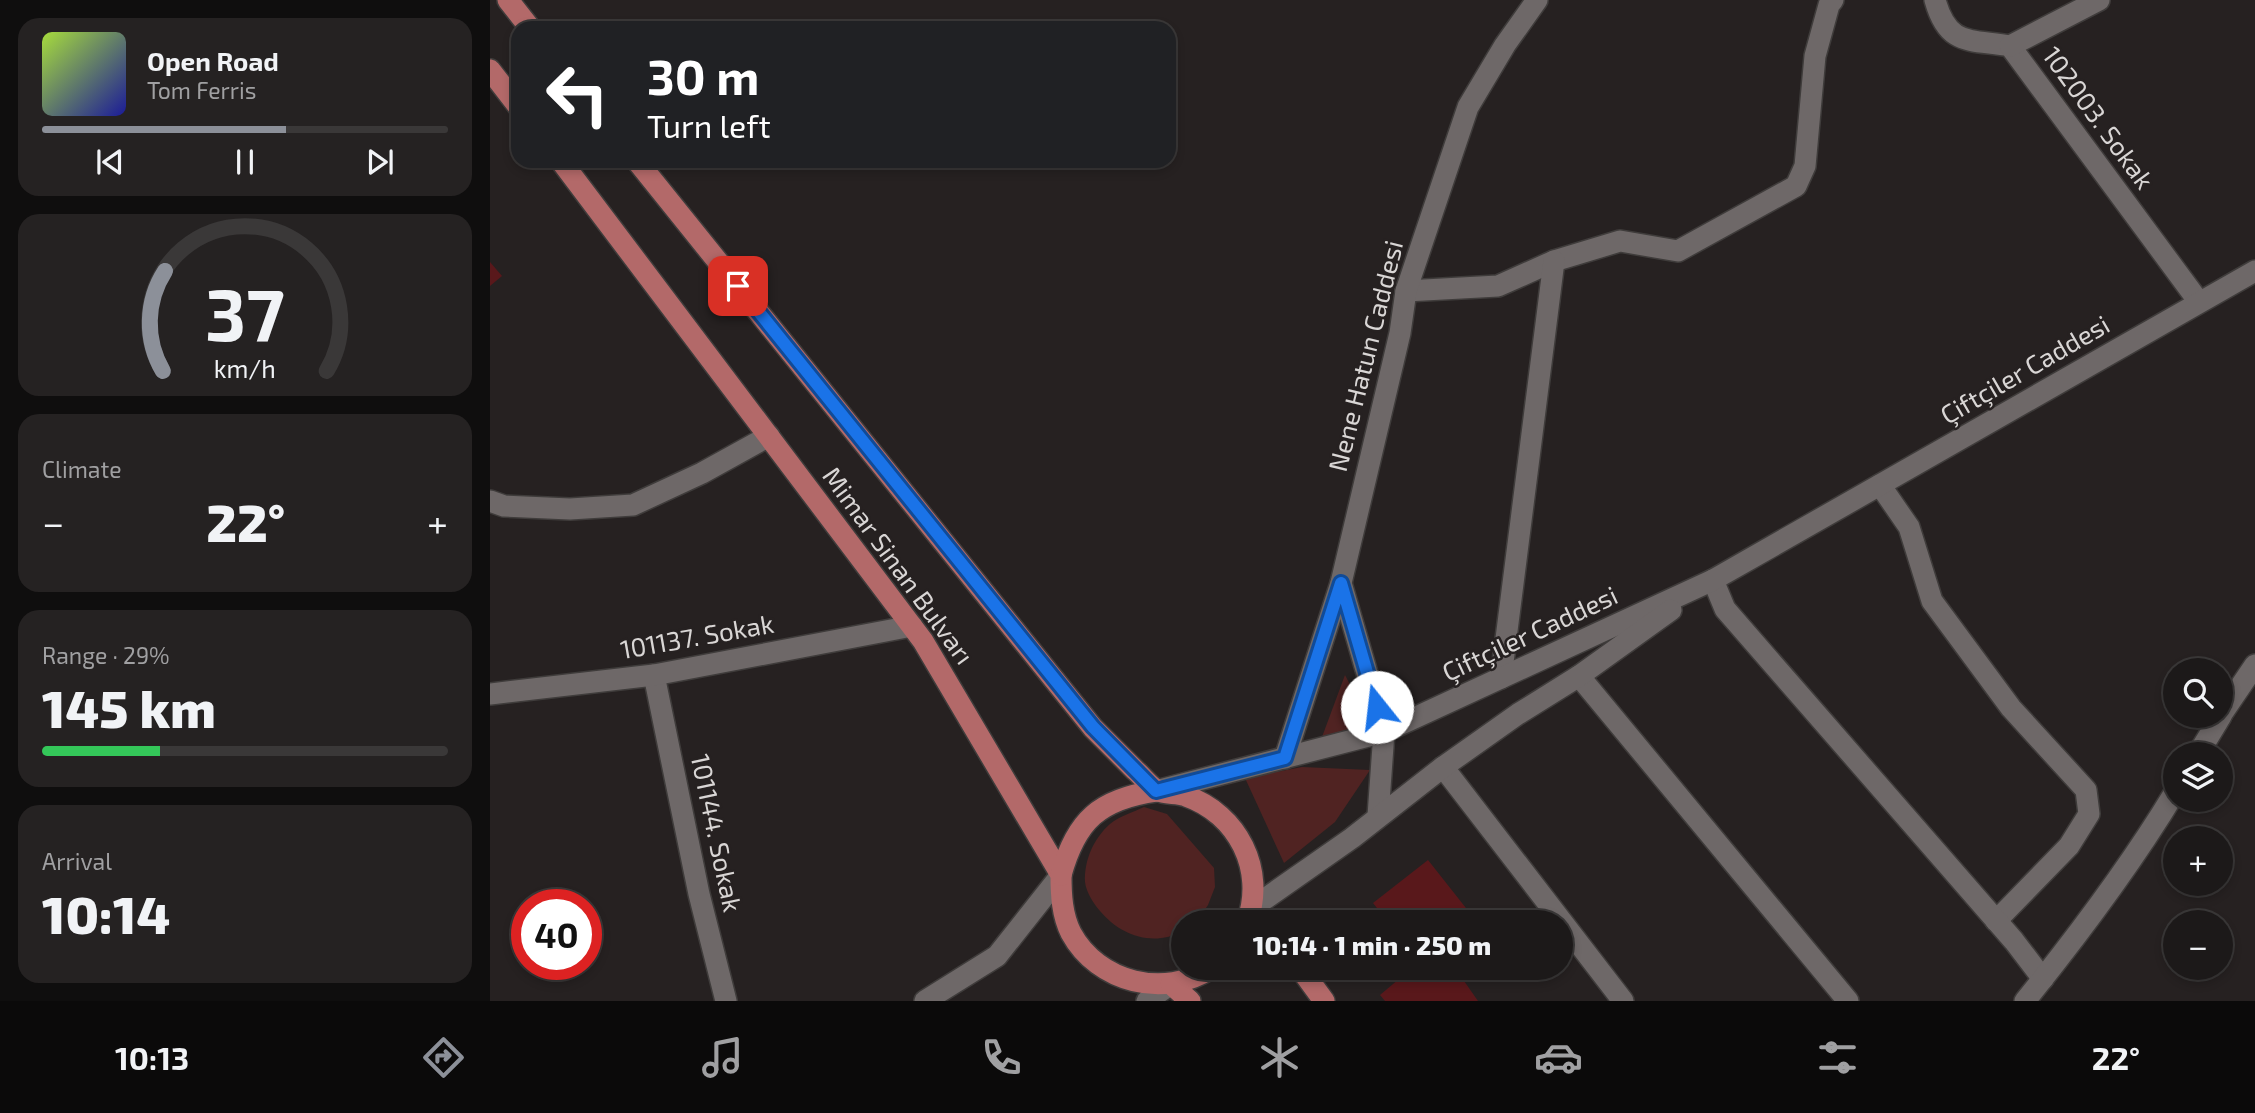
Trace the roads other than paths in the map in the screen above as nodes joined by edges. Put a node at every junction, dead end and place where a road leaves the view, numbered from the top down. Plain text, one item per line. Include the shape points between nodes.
1 (508, 0) edge
2 (1537, 0) edge
3 (1833, 0) edge
4 (1935, 0) edge
5 (2099, 0) edge
6 (524, 21) edge
7 (2010, 46) junction
8 (490, 70) edge
9 (511, 97) edge
10 (566, 168) edge
11 (644, 168) edge
12 (1554, 261) junction
13 (2255, 271) edge
14 (1406, 291) junction
15 (2199, 302) junction
16 (769, 436) junction
17 (1881, 485) junction
18 (490, 501) edge
19 (1713, 580) junction
20 (1341, 583) junction
21 (912, 626) junction
22 (2255, 665) edge
23 (654, 675) junction
24 (1579, 676) junction
25 (1501, 678) junction
26 (490, 694) edge
27 (2233, 698) edge
28 (1384, 732) junction
29 (1285, 758) junction
30 (1443, 767) junction
31 (1156, 791) junction
32 (2163, 812) edge
33 (1378, 816) junction
34 (1060, 875) junction
35 (1254, 910) edge
36 (1263, 910) edge
37 (1996, 922) junction
38 (2043, 979) junction
39 (1184, 980) edge
40 (1309, 980) edge
41 (1171, 984) junction
42 (726, 1001) edge
43 (925, 1001) edge
44 (1147, 1001) edge
45 (1190, 1001) edge
46 (1324, 1001) edge
47 (1623, 1001) edge
48 (1848, 1001) edge
49 (2025, 1001) edge

1 - 6 main road
2 - 14 street, Nene Hatun Caddesi via 1468,107
3 - 12 street via 1815,56 1805,166 1796,187 1678,251 1620,241
4 - 7 street, 102003. Sokak via 1949,31 1966,40
5 - 7 street
7 - 15 street, 102003. Sokak
8 - 9 main road
10 - 16 main road, Mimar Sinan Bulvarı
11 - 31 main road, Mimar Sinan Bulvarı via 1093,727
12 - 14 street via 1498,286
12 - 25 street
13 - 15 street, Çiftçiler Caddesi
14 - 20 street, Nene Hatun Caddesi
15 - 17 street, Çiftçiler Caddesi
16 - 18 street via 633,505 570,509 504,506
16 - 21 main road, Mimar Sinan Bulvarı
17 - 19 street, Çiftçiler Caddesi
17 - 37 street via 1909,527 1932,601 2011,708 2086,790 2089,814 2069,846
19 - 24 street, Çiftçiler Caddesi
19 - 25 street, Çiftçiler Caddesi
19 - 37 street via 1725,608 1764,656
20 - 28 street
20 - 29 street, Nene Hatun Caddesi
21 - 23 street, 101137. Sokak
21 - 34 main road, Mimar Sinan Bulvarı
22 - 27 street
23 - 26 street, 101137. Sokak
23 - 42 street, 101144. Sokak
24 - 30 street, Çiftçiler Caddesi
24 - 48 street
25 - 28 street, Çiftçiler Caddesi
28 - 29 street, Çiftçiler Caddesi
28 - 33 street
29 - 31 street, Çiftçiler Caddesi
30 - 33 street, Çiftçiler Caddesi
30 - 47 street
31 - 34 main road, Çiftçiler Caddesi via 1129,795 1093,816 1068,848
31 - 35 main road via 1185,795 1210,807 1232,826 1252,870
32 - 38 street
33 - 36 street, Çiftçiler Caddesi
34 - 41 main road, Mimar Sinan Bulvarı via 1062,905 1071,933 1089,957 1113,974 1141,984
34 - 43 street, Çiftçiler Caddesi via 997,956
37 - 38 street
38 - 49 street
39 - 41 main road
40 - 46 main road
41 - 44 street
41 - 45 main road

